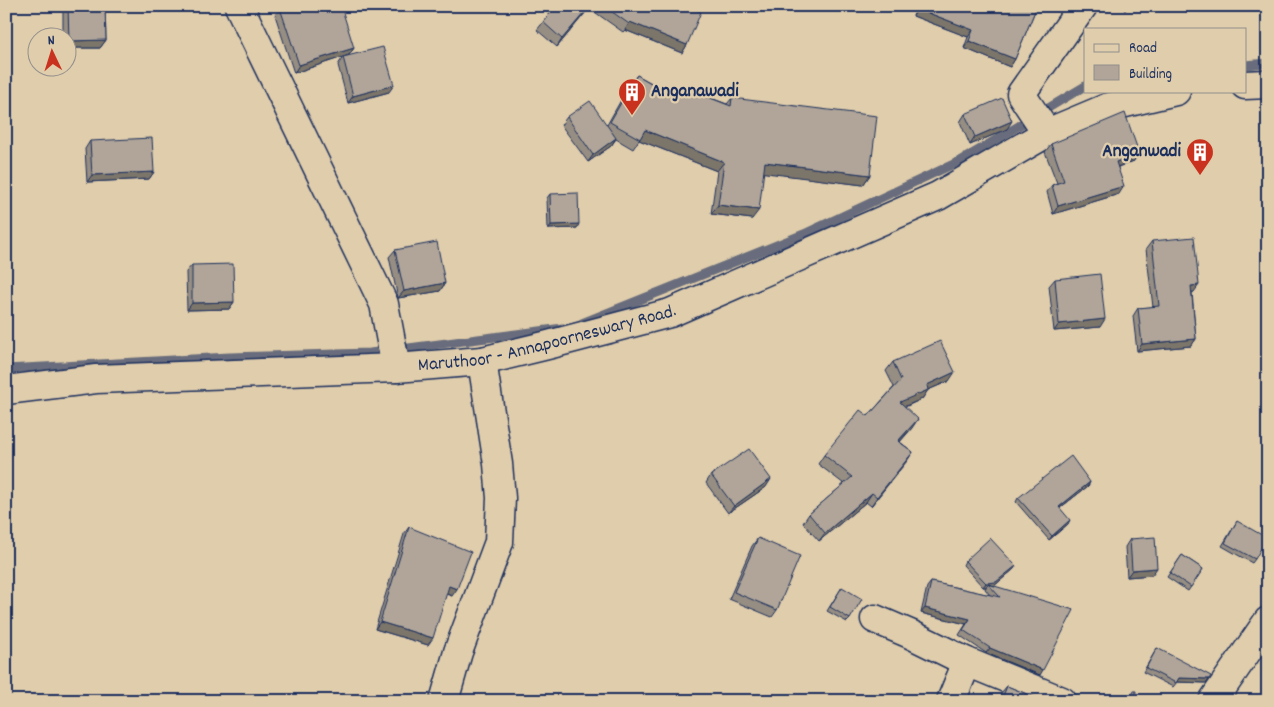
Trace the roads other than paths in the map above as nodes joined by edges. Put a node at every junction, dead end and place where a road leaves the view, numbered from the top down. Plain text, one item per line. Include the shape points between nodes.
1 (238, 6) edge
2 (1082, 6) edge
3 (1268, 84) edge
4 (1246, 85) edge
5 (1172, 92) edge
6 (1046, 133) junction
7 (482, 361) junction
8 (396, 368) junction
9 (6, 390) edge
10 (875, 619) dead end
11 (1268, 621) edge
12 (966, 662) junction
13 (444, 701) edge
14 (951, 701) edge
15 (1062, 701) edge
16 (1213, 701) edge

1 - 8 street via 384,304
2 - 6 street via 1022,94
3 - 4 street
5 - 6 street, Maruthoor - Annapoorneswary Road. via 1109,107
6 - 7 street, Maruthoor - Annapoorneswary Road. via 938,196 670,313
7 - 8 street, Maruthoor - Annapoorneswary Road.
7 - 13 street via 498,464 501,498 499,542 458,652
8 - 9 street, Maruthoor - Annapoorneswary Road. via 96,379
10 - 12 street
11 - 16 street
12 - 14 street
12 - 15 street

